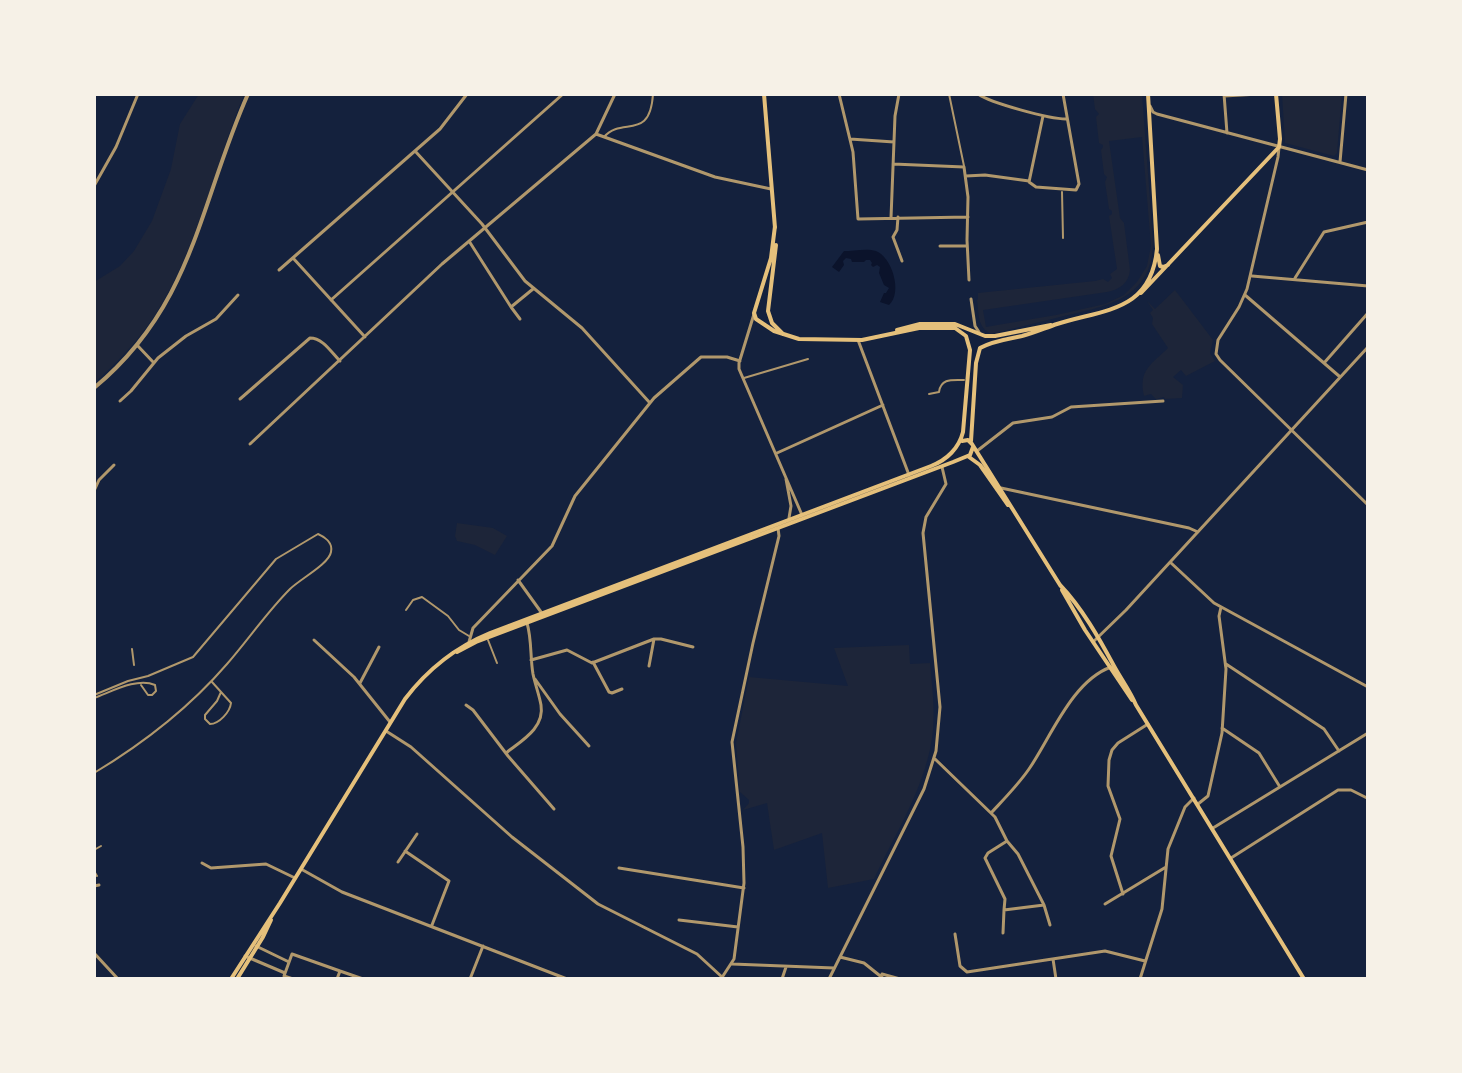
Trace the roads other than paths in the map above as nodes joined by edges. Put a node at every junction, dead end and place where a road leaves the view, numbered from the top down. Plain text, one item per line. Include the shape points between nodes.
1 (138, 94) edge
2 (248, 94) edge
3 (467, 94) edge
4 (563, 94) edge
5 (615, 94) edge
6 (653, 94) edge
7 (764, 94) edge
8 (839, 94) edge
9 (899, 94) edge
10 (949, 94) edge
11 (978, 94) edge
12 (1063, 94) edge
13 (1148, 94) edge
14 (1259, 94) edge
15 (1276, 94) edge
16 (1346, 94) edge
17 (1224, 95) edge
18 (1149, 103) junction
19 (1043, 116) junction
20 (1068, 119) junction
21 (1227, 133) junction
22 (596, 134) junction
23 (604, 137) junction
24 (850, 139) junction
25 (894, 142) junction
26 (1279, 147) junction
27 (415, 151) junction
28 (1340, 162) junction
29 (893, 164) junction
30 (964, 167) junction
31 (1368, 170) edge
32 (966, 176) junction
33 (1029, 182) junction
34 (94, 186) edge
35 (772, 189) junction
36 (1062, 190) junction
37 (453, 192) junction
38 (898, 217) junction
39 (968, 217) junction
40 (891, 218) junction
41 (1368, 222) edge
42 (775, 226) junction
43 (484, 228) junction
44 (1063, 238) dead end
45 (469, 241) junction
46 (940, 246) dead end
47 (967, 246) junction
48 (1157, 249) junction
49 (293, 258) junction
50 (902, 261) dead end
51 (1169, 264) junction
52 (279, 270) dead end
53 (1251, 276) junction
54 (969, 279) dead end
55 (1294, 280) junction
56 (1368, 286) edge
57 (533, 289) junction
58 (238, 295) dead end
59 (1245, 295) junction
60 (971, 299) dead end
61 (331, 300) junction
62 (1130, 301) junction
63 (511, 307) junction
64 (755, 311) junction
65 (768, 313) junction
66 (1368, 313) edge
67 (520, 319) dead end
68 (760, 321) junction
69 (1057, 324) junction
70 (749, 331) junction
71 (979, 333) junction
72 (885, 335) junction
73 (785, 336) junction
74 (365, 337) junction
75 (858, 340) junction
76 (969, 342) junction
77 (137, 345) junction
78 (981, 347) junction
79 (1368, 347) edge
80 (1365, 354) edge
81 (808, 359) dead end
82 (340, 361) junction
83 (740, 361) junction
84 (154, 363) junction
85 (1324, 363) junction
86 (1340, 377) junction
87 (743, 378) junction
88 (968, 380) junction
89 (94, 388) edge
90 (929, 394) dead end
91 (240, 399) dead end
92 (120, 401) dead end
93 (1163, 401) dead end
94 (650, 403) junction
95 (883, 405) junction
96 (1292, 430) junction
97 (250, 444) dead end
98 (959, 444) junction
99 (972, 444) junction
100 (977, 451) junction
101 (776, 453) junction
102 (965, 457) junction
103 (114, 465) dead end
104 (942, 467) junction
105 (786, 475) junction
106 (910, 476) junction
107 (1001, 488) junction
108 (94, 491) edge
109 (1368, 505) edge
110 (1012, 509) junction
111 (802, 515) junction
112 (809, 518) junction
113 (788, 521) junction
114 (795, 523) junction
115 (778, 527) junction
116 (1198, 532) junction
117 (1170, 562) junction
118 (518, 580) junction
119 (1221, 607) junction
120 (406, 610) dead end
121 (544, 615) junction
122 (526, 622) junction
123 (470, 636) junction
124 (488, 639) junction
125 (654, 639) junction
126 (314, 640) dead end
127 (1095, 640) junction
128 (470, 644) junction
129 (379, 647) dead end
130 (693, 647) dead end
131 (132, 649) dead end
132 (531, 660) junction
133 (593, 662) junction
134 (497, 663) dead end
135 (1226, 664) junction
136 (134, 665) dead end
137 (649, 666) dead end
138 (1112, 667) junction
139 (533, 676) junction
140 (211, 681) junction
141 (360, 684) junction
142 (141, 685) dead end
143 (1368, 687) edge
144 (622, 689) dead end
145 (221, 692) junction
146 (94, 697) edge
147 (466, 705) dead end
148 (391, 723) junction
149 (1148, 724) junction
150 (1222, 728) junction
151 (386, 731) junction
152 (1368, 733) edge
153 (589, 746) dead end
154 (1339, 751) junction
155 (506, 753) junction
156 (935, 759) junction
157 (94, 773) edge
158 (1280, 787) junction
159 (1194, 798) junction
160 (1367, 798) edge
161 (1198, 804) junction
162 (554, 809) dead end
163 (991, 813) junction
164 (1213, 828) junction
165 (417, 834) dead end
166 (1007, 841) junction
167 (101, 846) dead end
168 (94, 850) edge
169 (405, 851) junction
170 (1231, 858) junction
171 (398, 862) dead end
172 (202, 863) dead end
173 (1166, 867) junction
174 (619, 868) dead end
175 (301, 869) junction
176 (94, 871) edge
177 (97, 876) dead end
178 (295, 878) junction
179 (744, 888) junction
180 (1123, 894) junction
181 (1105, 904) dead end
182 (1044, 905) junction
183 (1004, 910) junction
184 (679, 920) dead end
185 (1050, 925) dead end
186 (432, 926) junction
187 (738, 927) junction
188 (1003, 933) dead end
189 (955, 934) dead end
190 (255, 945) junction
191 (483, 946) junction
192 (94, 953) edge
193 (248, 957) junction
194 (840, 957) junction
195 (1053, 958) junction
196 (1145, 961) junction
197 (289, 962) junction
198 (732, 964) junction
199 (786, 967) junction
200 (834, 968) junction
201 (340, 971) junction
202 (285, 973) junction
203 (878, 973) junction
204 (721, 978) edge
205 (118, 979) edge
206 (231, 979) edge
207 (237, 979) edge
208 (293, 979) edge
209 (337, 979) edge
210 (363, 979) edge
211 (470, 979) edge
212 (567, 979) edge
213 (782, 979) edge
214 (829, 979) edge
215 (884, 979) edge
216 (900, 979) edge
217 (1056, 979) edge
218 (1140, 979) edge
219 (1304, 979) edge

1 - 34 street
2 - 77 street via 184,269
3 - 27 street
4 - 37 street
5 - 22 street
6 - 23 street via 647,118
7 - 35 main road
8 - 24 street
9 - 25 street
10 - 30 street
11 - 19 street
12 - 20 street
13 - 18 main road
14 - 17 street
15 - 26 main road
16 - 28 street
17 - 21 street
18 - 21 street via 1155,114
18 - 48 main road
19 - 20 street
19 - 33 street
20 - 36 street via 1078,188
21 - 26 street
22 - 23 street
22 - 43 street
23 - 35 street via 718,178
24 - 25 street
24 - 40 street via 858,219
25 - 29 street
26 - 28 street
26 - 51 main road
26 - 53 street
27 - 37 street
27 - 49 street
28 - 31 street
29 - 30 street
29 - 40 street
30 - 32 street
32 - 33 street
32 - 39 street
33 - 36 street
35 - 42 main road
36 - 44 street
37 - 43 street
37 - 61 street
38 - 39 street
38 - 40 street
38 - 50 street via 893,237
39 - 47 street
41 - 55 street via 1324,232
42 - 64 main road
42 - 65 main road
43 - 45 street
43 - 57 street
45 - 63 street
45 - 74 street
46 - 47 street
47 - 54 street
48 - 51 main road via 1160,266
48 - 62 main road via 1149,278
49 - 52 street
49 - 61 street
51 - 62 main road
53 - 55 street
53 - 59 street
55 - 56 street
57 - 63 street
57 - 94 street via 582,328
58 - 84 street via 216,319
59 - 85 street
59 - 96 street via 1219,336 1216,354
60 - 71 street
61 - 74 street
62 - 69 main road
63 - 67 street
64 - 65 main road via 762,307
64 - 68 main road
64 - 70 street
65 - 68 main road
65 - 73 main road
66 - 85 street
68 - 70 street
68 - 73 main road
69 - 71 main road via 999,336
69 - 78 main road
70 - 83 street
71 - 72 main road via 958,324 927,324
71 - 76 main road via 971,334
71 - 78 main road via 985,341
72 - 75 main road
72 - 76 main road via 953,327
73 - 75 main road
74 - 82 street
75 - 95 street
76 - 78 main road
76 - 88 main road
77 - 84 street
77 - 89 street
78 - 99 main road
79 - 80 street
80 - 86 street
81 - 87 street
82 - 91 street via 321,341 310,338
82 - 97 street
83 - 87 street
83 - 94 street via 701,357
84 - 92 street
85 - 86 street
86 - 96 street
87 - 101 street
88 - 90 street via 946,381 939,392
88 - 98 main road
93 - 100 street via 1071,407 1052,417 1013,423
94 - 118 street via 573,499 555,541
95 - 101 street
95 - 106 street
96 - 109 street
96 - 116 street
98 - 99 main road
98 - 102 main road via 958,453
98 - 106 main road via 941,462
99 - 100 main road
99 - 102 main road via 972,453
100 - 107 main road
101 - 105 street
102 - 104 main road
102 - 110 main road via 980,465
103 - 108 street
104 - 106 main road
104 - 156 street via 946,484 927,515 923,533 940,707
105 - 111 street
105 - 113 street
106 - 111 main road
106 - 112 main road
107 - 110 main road
107 - 116 street
110 - 127 main road
111 - 112 street
111 - 113 main road
111 - 114 street
112 - 114 main road
113 - 115 main road
114 - 115 main road
115 - 121 main road
115 - 179 street via 732,746
116 - 117 street
117 - 119 street
117 - 127 street
118 - 121 street
118 - 123 street
119 - 135 street
119 - 143 street
120 - 123 street via 422,597
121 - 122 main road
122 - 124 main road
122 - 128 main road
122 - 132 street
123 - 128 street
124 - 128 main road
124 - 134 street
125 - 130 street
125 - 133 street
125 - 137 street
126 - 141 street
127 - 138 main road
128 - 148 main road via 415,687
129 - 141 street
131 - 136 street
132 - 133 street via 567,650
132 - 139 street
133 - 144 street via 609,692
135 - 150 street
135 - 154 street via 1324,729
138 - 149 main road
138 - 163 street via 1088,681 1026,773
139 - 153 street
139 - 155 street via 540,720
140 - 145 street
140 - 146 street via 288,591 328,559 331,546 325,537 318,534 278,557 195,655
140 - 157 street via 157,731
141 - 148 street
142 - 146 street via 148,695 156,691 149,682
145 - 145 street via 205,712 212,725 230,709
147 - 155 street
148 - 151 main road
149 - 159 main road
149 - 180 street via 1118,743 1109,760 1108,786 1120,819 1111,856
150 - 158 street via 1259,753
150 - 161 street via 1208,796
151 - 175 main road
151 - 204 street via 598,904 697,954
152 - 154 street
154 - 158 street
155 - 162 street
156 - 163 street
156 - 194 street
158 - 164 street
159 - 161 main road
159 - 173 street via 1185,807
160 - 170 street via 1338,790
161 - 164 main road
163 - 166 street
164 - 170 main road
165 - 169 street
166 - 182 street
166 - 183 street via 985,858 1005,899
167 - 168 street
169 - 171 street
169 - 186 street via 449,881
170 - 219 main road
172 - 178 street via 211,868 266,864
173 - 180 street
173 - 196 street via 1162,909
174 - 179 street
175 - 178 main road
175 - 186 street via 342,892
176 - 177 street
178 - 190 main road
179 - 187 street
180 - 181 street
182 - 183 street
182 - 185 street
183 - 188 street
184 - 187 street
186 - 191 street
187 - 198 street
189 - 195 street via 965,971
190 - 193 main road
190 - 197 street
191 - 211 street
191 - 212 street
192 - 205 street
193 - 202 street
193 - 206 main road
193 - 207 main road
194 - 200 street
194 - 203 street via 860,961
195 - 196 street via 1105,951
195 - 217 street
196 - 218 street
197 - 201 street via 292,954
197 - 202 street
198 - 199 street
198 - 204 street
199 - 200 street
199 - 213 street
200 - 214 street
201 - 209 street
201 - 210 street
202 - 208 street
203 - 215 street
203 - 216 street

